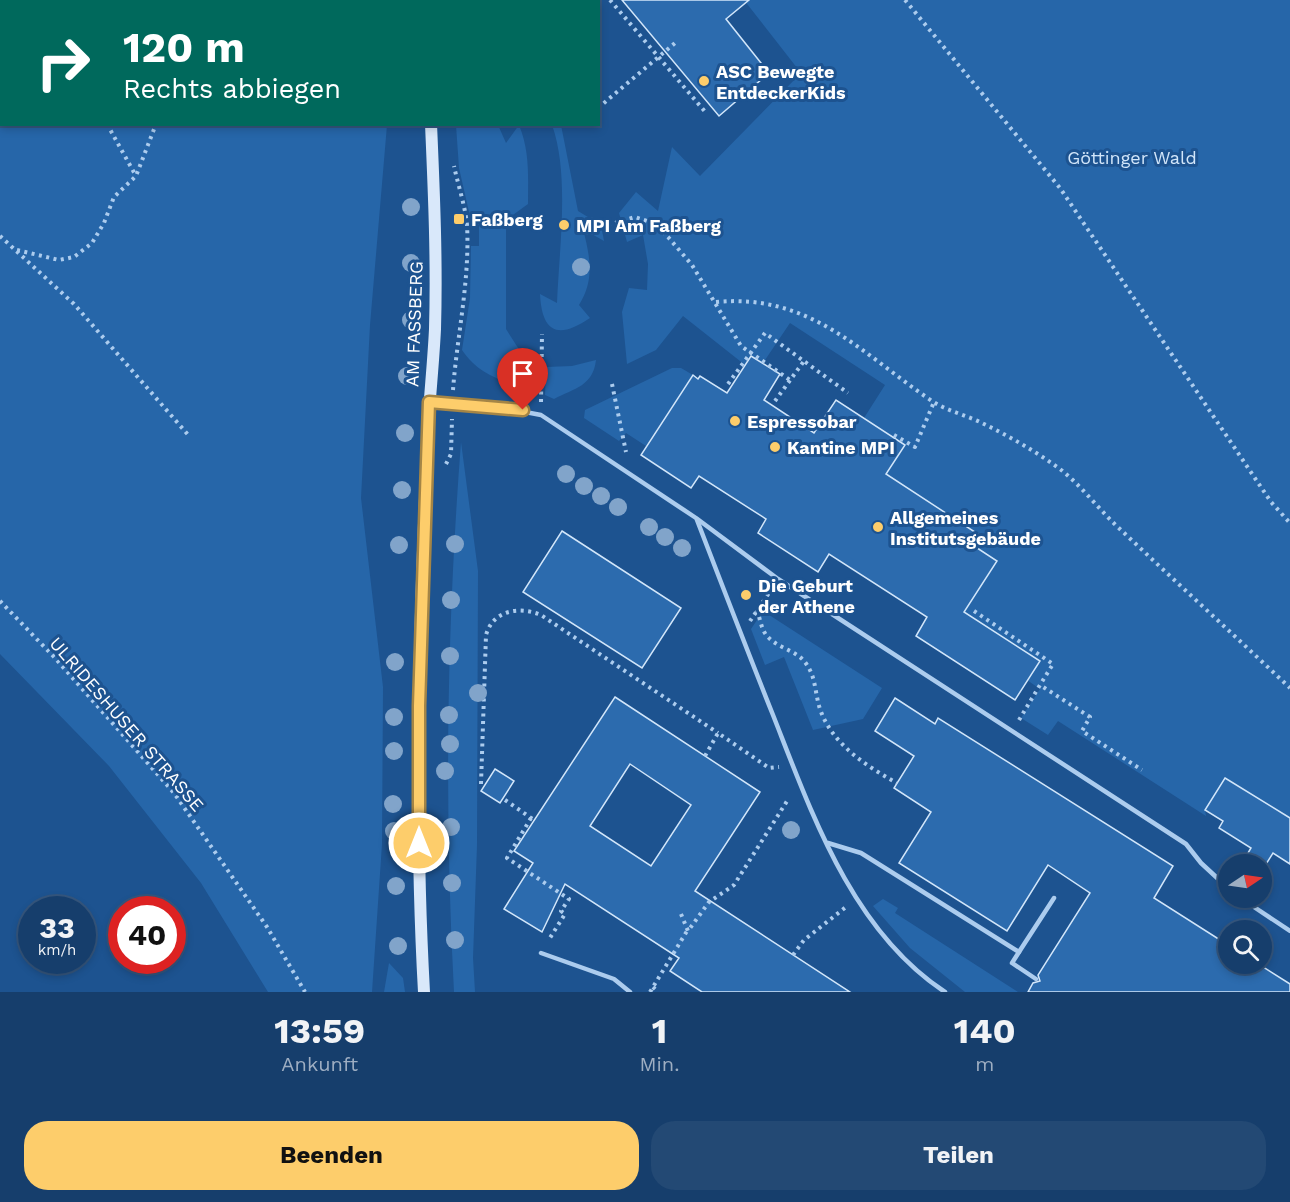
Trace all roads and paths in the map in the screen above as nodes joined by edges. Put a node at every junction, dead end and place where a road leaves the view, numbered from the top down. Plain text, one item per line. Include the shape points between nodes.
1 (610, 0) edge
2 (905, 0) edge
3 (675, 43) dead end
4 (659, 57) junction
5 (600, 106) edge
6 (707, 114) dead end
7 (108, 126) edge
8 (155, 126) edge
9 (431, 126) edge
10 (452, 159) dead end
11 (136, 176) junction
12 (608, 225) dead end
13 (0, 236) edge
14 (14, 249) junction
15 (716, 302) junction
16 (542, 334) dead end
17 (751, 353) junction
18 (804, 361) junction
19 (790, 381) junction
20 (612, 384) dead end
21 (729, 384) dead end
22 (848, 393) dead end
23 (775, 401) dead end
24 (429, 402) junction
25 (934, 402) junction
26 (453, 404) junction
27 (541, 415) junction
28 (894, 435) dead end
29 (190, 436) dead end
30 (630, 474) junction
31 (696, 518) junction
32 (1290, 523) edge
33 (778, 579) junction
34 (0, 601) edge
35 (757, 610) junction
36 (974, 611) dead end
37 (741, 635) junction
38 (1040, 685) junction
39 (1290, 688) edge
40 (1021, 716) dead end
41 (718, 733) junction
42 (705, 756) dead end
43 (790, 757) junction
44 (1142, 770) dead end
45 (800, 782) junction
46 (897, 783) dead end
47 (481, 784) dead end
48 (505, 800) dead end
49 (828, 843) junction
50 (1218, 879) edge
51 (857, 898) junction
52 (1054, 898) dead end
53 (1256, 908) edge
54 (681, 914) dead end
55 (688, 931) junction
56 (1290, 931) edge
57 (1019, 952) junction
58 (541, 953) joint
59 (793, 955) dead end
60 (1036, 979) dead end
61 (652, 990) edge
62 (304, 992) edge
63 (424, 992) edge
64 (630, 992) edge
65 (658, 992) edge
66 (945, 992) edge

1 - 4 path
2 - 32 path via 1060,188 1271,502
3 - 4 path
4 - 5 path
4 - 6 path
7 - 11 path
8 - 11 path
9 - 24 street, AM FASSBERG via 435,330
10 - 26 path via 466,224
11 - 14 path via 114,197 92,243 74,257 59,260
12 - 15 path via 635,217 653,223 692,265
13 - 14 path
14 - 29 path via 74,304
15 - 17 path via 741,346
15 - 25 path via 754,302 807,315 887,366
16 - 27 path
17 - 18 path via 765,333
17 - 19 path
17 - 21 path
18 - 19 path
18 - 22 path
19 - 23 path
20 - 30 path
24 - 26 lane
24 - 63 street, AM FASSBERG via 419,706
25 - 28 path via 915,447
25 - 39 path via 1028,447 1062,471
26 - 27 lane
27 - 30 lane
30 - 31 lane
31 - 33 lane
31 - 37 lane
33 - 35 path
33 - 50 lane via 1185,844
34 - 62 path, ULRIDESHUSER STRASSE via 174,793 267,927
35 - 37 path
35 - 46 path via 767,636 807,664 820,710 834,736 856,757
36 - 38 path via 1053,664
37 - 43 lane
38 - 40 path
38 - 44 path via 1090,717 1082,731
41 - 42 path
41 - 43 path via 768,768 781,766
41 - 47 path via 541,615 520,609 495,617 486,635
43 - 45 lane
45 - 49 lane
45 - 55 path via 734,885 709,902
48 - 58 path via 532,819 507,858 569,899 561,911 565,914
49 - 51 lane
49 - 57 lane via 861,853
51 - 59 path via 804,940
51 - 66 lane via 881,934 905,960
52 - 57 lane
53 - 56 lane
54 - 55 path
55 - 61 path
57 - 60 lane via 1012,963
58 - 64 lane via 614,979
61 - 65 path

